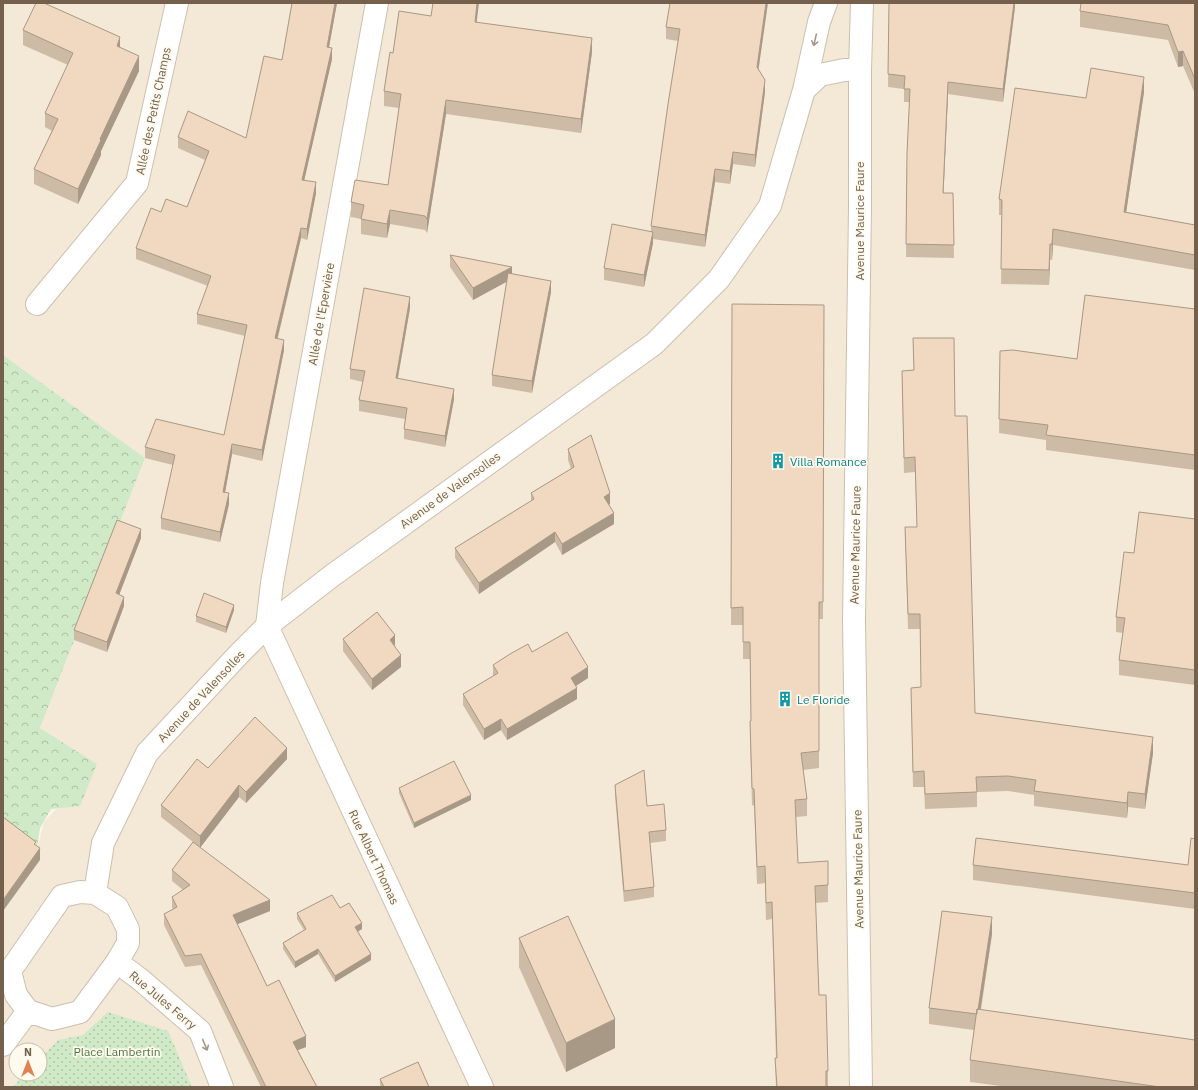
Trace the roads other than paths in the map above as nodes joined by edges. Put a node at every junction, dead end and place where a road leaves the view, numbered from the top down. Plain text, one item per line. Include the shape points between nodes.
1 (177, 3) edge
2 (377, 3) edge
3 (826, 3) edge
4 (862, 3) edge
5 (860, 70) junction
6 (804, 90) junction
7 (37, 304) dead end
8 (267, 626) junction
9 (95, 893) junction
10 (117, 962) junction
11 (28, 1011) junction
12 (3, 1045) edge
13 (222, 1087) edge
14 (482, 1087) edge
15 (861, 1087) edge

1 - 7 street, Allée des Petits Champs via 137,183
2 - 8 street, Allée de l'Epervière via 272,583
3 -> 6 street, Avenue de Valensolles via 819,22
4 - 5 street, Avenue Maurice Faure
5 - 6 street via 820,75
5 - 15 street, Avenue Maurice Faure via 854,620
6 - 8 street, Avenue de Valensolles via 770,206 714,285 654,344 333,575
8 - 9 street, Avenue de Valensolles via 147,753 103,843
8 - 14 street, Rue Albert Thomas
9 - 10 street via 117,907 128,929 128,943
9 - 11 street via 80,892 62,896 10,971 16,995
10 - 11 street via 80,1012 52,1019
10 -> 13 street, Rue Jules Ferry via 142,980 200,1031
11 - 12 street

